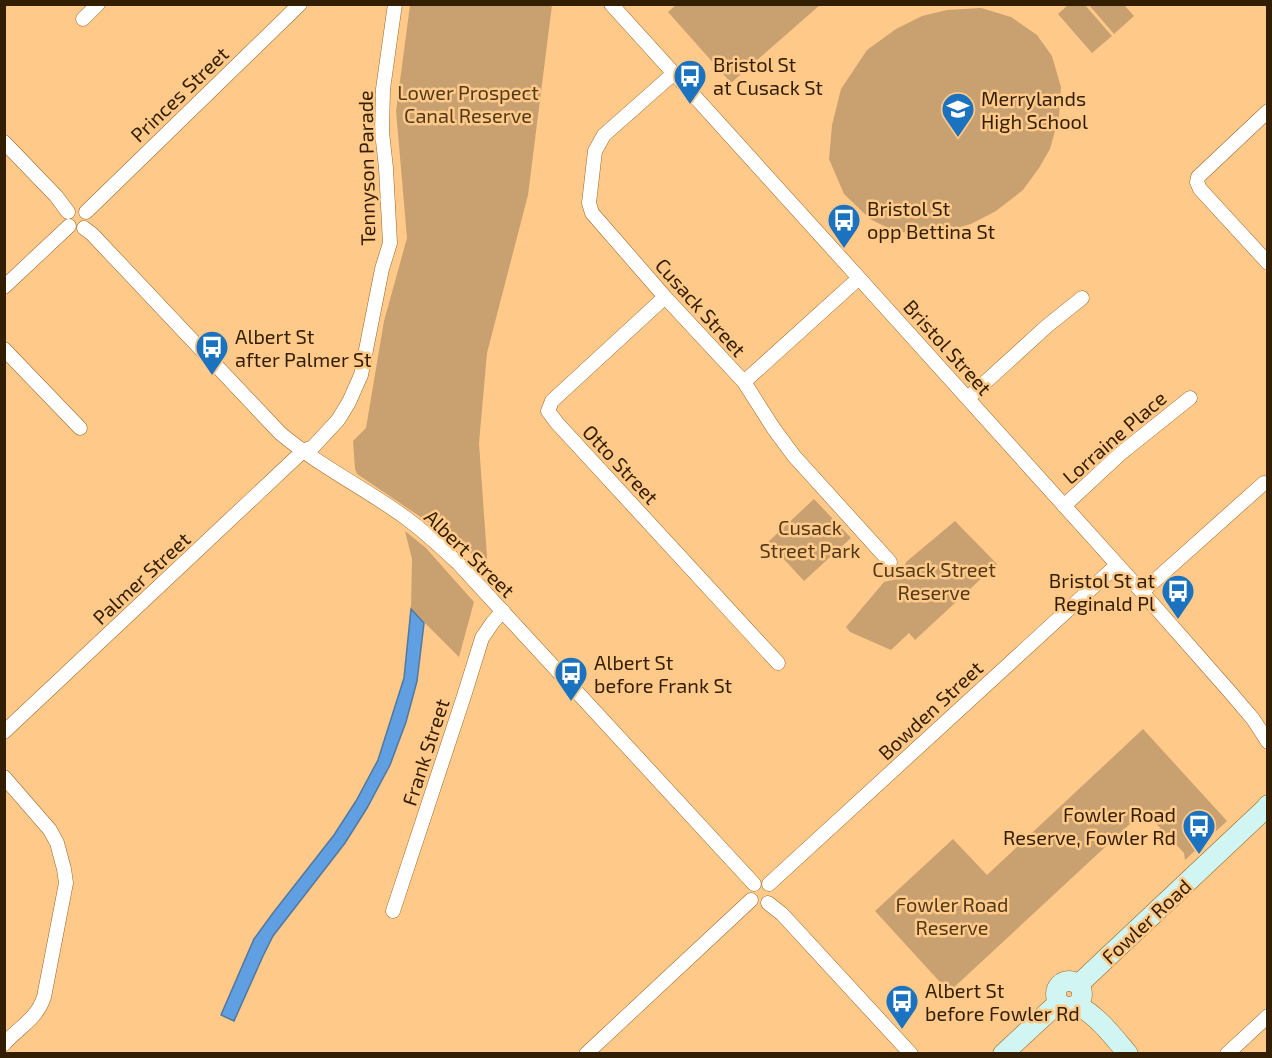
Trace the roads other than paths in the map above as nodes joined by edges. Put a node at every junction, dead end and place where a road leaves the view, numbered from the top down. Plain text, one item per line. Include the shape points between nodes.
1 (98, 4) edge
2 (300, 4) edge
3 (395, 4) edge
4 (611, 4) edge
5 (83, 19) dead end
6 (673, 74) junction
7 (1268, 111) edge
8 (4, 142) edge
9 (86, 212) junction
10 (69, 219) junction
11 (84, 228) junction
12 (1268, 263) edge
13 (859, 278) junction
14 (4, 287) edge
15 (665, 297) junction
16 (1082, 298) dead end
17 (4, 350) edge
18 (744, 382) junction
19 (968, 398) junction
20 (1190, 398) dead end
21 (80, 428) dead end
22 (303, 451) junction
23 (1264, 483) dead end
24 (1064, 506) junction
25 (890, 562) dead end
26 (1117, 565) junction
27 (1142, 592) junction
28 (503, 611) junction
29 (778, 663) dead end
30 (1253, 719) junction
31 (1268, 731) edge
32 (4, 732) edge
33 (1268, 742) edge
34 (4, 777) edge
35 (1267, 807) edge
36 (754, 884) junction
37 (769, 884) junction
38 (751, 900) junction
39 (768, 903) junction
40 (393, 911) dead end
41 (1068, 1003) junction
42 (1268, 1016) edge
43 (4, 1045) edge
44 (12, 1053) edge
45 (586, 1053) edge
46 (911, 1053) edge
47 (1002, 1053) edge
48 (1128, 1053) edge
49 (1227, 1053) edge

1 - 5 street
2 - 9 street, Princes Street
3 - 22 street, Tennyson Parade via 383,88 382,132 390,243 361,375 338,420 313,447
4 - 6 street, Bristol Street
6 - 13 street, Bristol Street
6 - 15 street, Cusack Street via 604,135 595,151 589,203 601,225
7 - 12 street via 1197,182
8 - 10 street via 56,196
9 - 10 street via 75,208
9 - 11 street
10 - 11 street via 76,230
10 - 14 street
11 - 22 street, Albert Street via 280,433
13 - 18 street
13 - 19 street, Bristol Street
15 - 18 street, Cusack Street
15 - 29 street, Otto Street via 552,401 548,411
16 - 19 street
17 - 21 street
18 - 25 street, Cusack Street via 794,456
19 - 24 street, Bristol Street
20 - 24 street, Lorraine Place via 1120,454
22 - 28 street, Albert Street via 428,534
22 - 32 street, Palmer Street
23 - 27 street
24 - 26 street, Bristol Street
26 - 27 street, Bristol Street
26 - 37 street, Bowden Street
27 - 30 street, Bristol Street
28 - 36 street, Albert Street
28 - 40 street, Frank Street via 482,638
30 - 31 street, Bristol Street
30 - 33 street, Bristol Street
34 - 43 street via 50,830 66,883 40,1008
35 - 41 main road, Fowler Road via 1078,985 1083,993 1081,1001
36 - 37 street
36 - 38 street via 749,893
37 - 39 street via 773,891
38 - 39 street via 759,905
38 - 45 street
39 - 46 street
41 - 47 main road
41 - 48 main road via 1087,1010
42 - 49 street
43 - 44 street

